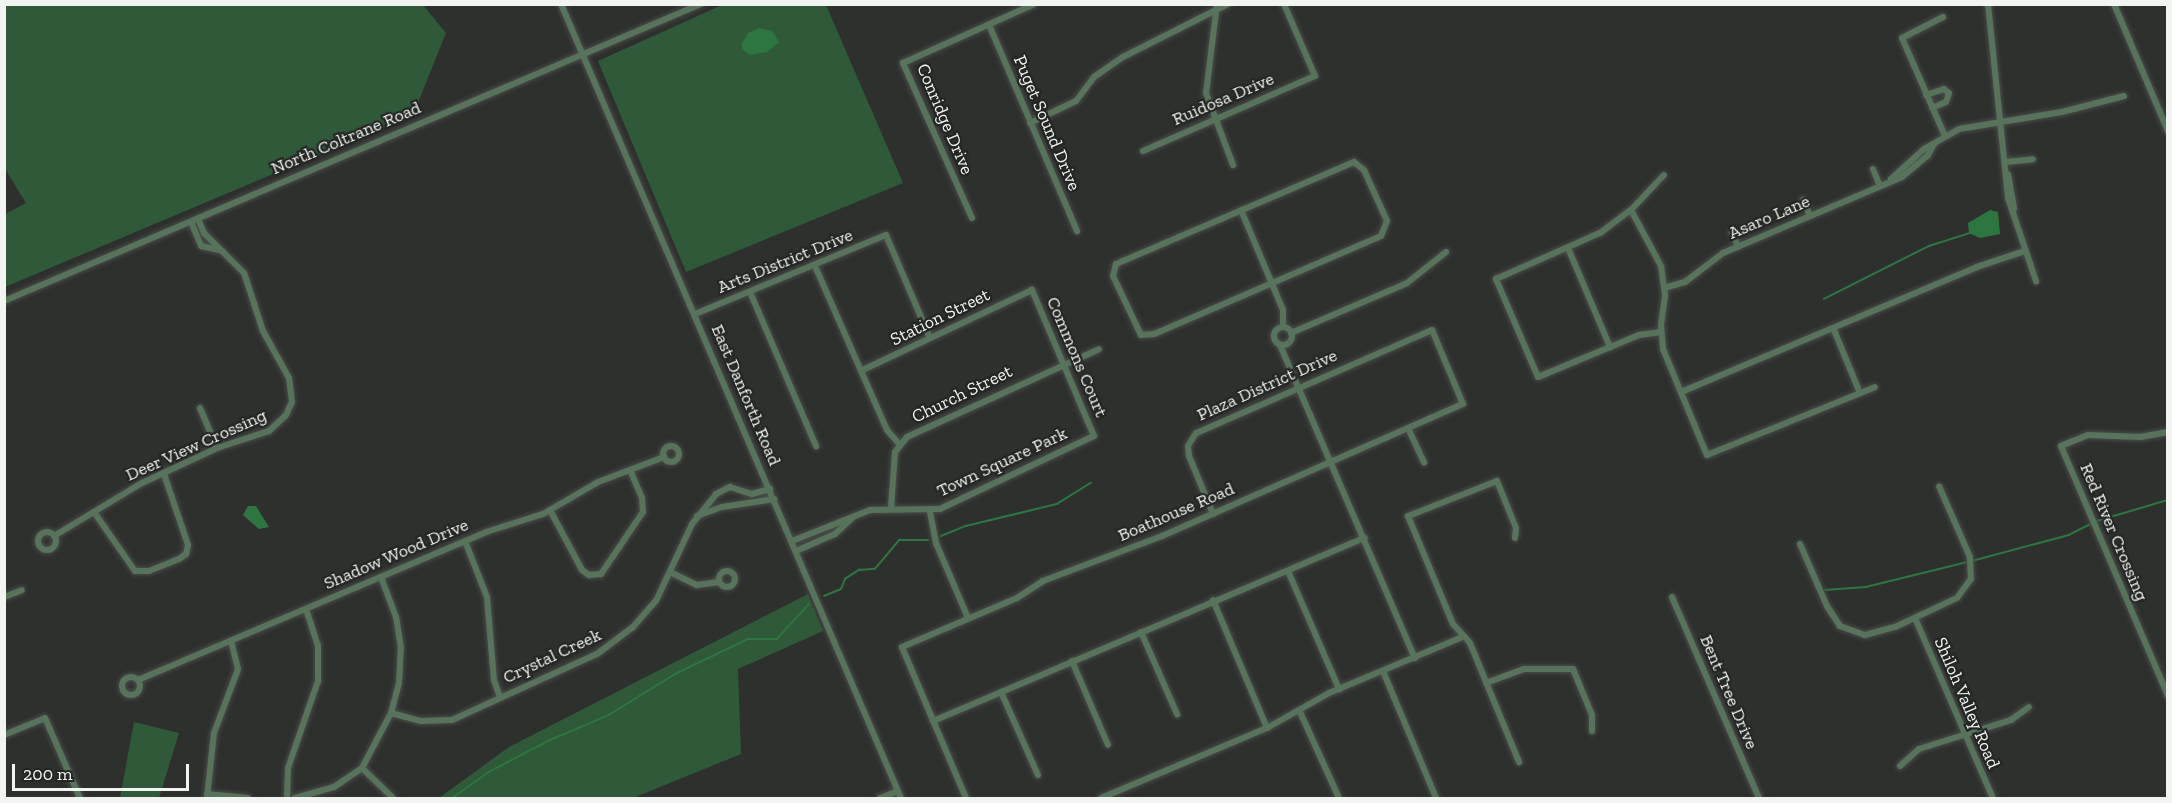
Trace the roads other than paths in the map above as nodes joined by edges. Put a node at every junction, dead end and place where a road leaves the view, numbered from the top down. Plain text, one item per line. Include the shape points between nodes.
1 (561, 4) edge
2 (701, 4) edge
3 (1034, 4) edge
4 (1228, 4) edge
5 (1284, 4) edge
6 (1988, 4) edge
7 (2114, 4) edge
8 (1217, 7) edge
9 (1943, 17) dead end
10 (990, 27) junction
11 (583, 56) junction
12 (1926, 95) junction
13 (2124, 96) dead end
14 (1932, 108) junction
15 (1214, 119) junction
16 (2001, 120) junction
17 (1030, 123) junction
18 (2168, 131) edge
19 (1945, 136) junction
20 (1143, 151) dead end
21 (2033, 159) dead end
22 (2006, 162) junction
23 (1233, 165) dead end
24 (1873, 169) dead end
25 (1664, 175) dead end
26 (1880, 186) junction
27 (1803, 200) dead end
28 (1242, 210) junction
29 (1631, 210) junction
30 (1810, 216) junction
31 (972, 218) dead end
32 (198, 219) junction
33 (191, 222) junction
34 (1077, 231) dead end
35 (1732, 232) dead end
36 (1738, 247) junction
37 (1568, 248) junction
38 (222, 251) junction
39 (2025, 251) junction
40 (1446, 252) dead end
41 (815, 266) junction
42 (2036, 281) dead end
43 (1273, 283) junction
44 (1664, 288) junction
45 (1032, 290) joint
46 (750, 292) junction
47 (4, 301) edge
48 (695, 314) junction
49 (1283, 327) junction
50 (1834, 330) junction
51 (1660, 332) junction
52 (1291, 333) junction
53 (930, 338) junction
54 (1280, 345) junction
55 (1610, 347) junction
56 (1099, 349) dead end
57 (1063, 364) junction
58 (861, 371) junction
59 (1299, 387) junction
60 (1875, 387) dead end
61 (1681, 393) junction
62 (1860, 393) junction
63 (1463, 404) joint
64 (200, 408) dead end
65 (1408, 428) junction
66 (2168, 432) edge
67 (1094, 436) joint
68 (899, 444) junction
69 (816, 446) dead end
70 (217, 448) junction
71 (664, 457) dead end
72 (1332, 461) junction
73 (1424, 463) dead end
74 (631, 472) junction
75 (164, 474) junction
76 (1939, 486) dead end
77 (770, 489) junction
78 (716, 494) junction
79 (774, 499) junction
80 (726, 507) junction
81 (891, 508) junction
82 (550, 510) junction
83 (94, 512) junction
84 (930, 512) junction
85 (1213, 514) junction
86 (697, 516) junction
87 (852, 518) junction
88 (54, 536) dead end
89 (1365, 538) junction
90 (1515, 538) dead end
91 (465, 541) junction
92 (792, 541) junction
93 (1800, 544) dead end
94 (796, 551) junction
95 (1288, 570) junction
96 (672, 573) junction
97 (381, 577) junction
98 (719, 582) dead end
99 (22, 590) dead end
100 (4, 597) edge
101 (1672, 597) dead end
102 (1213, 600) junction
103 (306, 609) junction
104 (968, 618) junction
105 (1915, 618) junction
106 (1141, 632) junction
107 (1462, 637) junction
108 (231, 641) junction
109 (1414, 658) junction
110 (1072, 661) junction
111 (1383, 671) junction
112 (138, 680) dead end
113 (1486, 683) junction
114 (1338, 689) junction
115 (1001, 692) junction
116 (2168, 696) edge
117 (501, 697) junction
118 (2030, 707) dead end
119 (1300, 712) junction
120 (391, 713) junction
121 (1178, 714) dead end
122 (933, 721) junction
123 (1267, 728) junction
124 (1592, 731) dead end
125 (4, 735) edge
126 (1965, 735) junction
127 (1108, 745) dead end
128 (1519, 762) dead end
129 (1900, 766) dead end
130 (363, 768) junction
131 (1038, 775) dead end
132 (898, 791) junction
133 (207, 796) edge
134 (80, 798) edge
135 (248, 798) edge
136 (287, 798) edge
137 (295, 798) edge
138 (393, 798) edge
139 (880, 798) edge
140 (902, 798) edge
141 (966, 798) edge
142 (1101, 798) edge
143 (1339, 798) edge
144 (1436, 798) edge
145 (1759, 798) edge
146 (1993, 798) edge

1 - 11 street, East Danforth Road
2 - 11 street, North Coltrane Road
3 - 10 street, Conridge Drive
4 - 8 street
5 - 15 street, Ruidosa Drive via 1315,76
6 - 16 street
7 - 18 street
8 - 15 street via 1206,82
8 - 17 street via 1123,57 1095,77 1076,101
9 - 12 street via 1902,38
10 - 17 street, Puget Sound Drive
10 - 31 street, Conridge Drive via 903,63
11 - 32 street, North Coltrane Road
11 - 48 street, East Danforth Road
12 - 14 street
12 - 14 street via 1944,88 1949,93 1946,102
13 - 16 street, Asaro Lane via 2062,112
14 - 19 street
15 - 20 street, Ruidosa Drive
15 - 23 street
16 - 19 street, Asaro Lane
16 - 22 street
17 - 34 street, Puget Sound Drive
19 - 26 street, Asaro Lane
21 - 22 street
22 - 39 street
24 - 26 street
25 - 29 street
26 - 30 street, Asaro Lane
27 - 30 street
28 - 43 street
28 - 43 street via 1354,162 1361,164 1383,213 1388,227 1381,236
28 - 43 street via 1116,264 1113,276 1135,327 1147,336
29 - 37 street via 1600,233
29 - 44 street via 1661,266
30 - 36 street, Asaro Lane
32 - 33 street, North Coltrane Road
32 - 38 street via 204,233
33 - 38 street via 201,246
33 - 47 street, North Coltrane Road
35 - 36 street
36 - 44 street, Asaro Lane via 1709,261 1685,282
37 - 55 street
37 - 55 street via 1496,279 1538,377
38 - 70 street, Deer View Crossing via 244,273 263,331 289,378 292,402 286,415 269,431
39 - 42 street
39 - 50 street via 1977,267
40 - 52 street via 1407,283
41 - 46 street, Arts District Drive
41 - 53 street, Arts District Drive via 886,235
41 - 58 street
43 - 49 street via 1283,310
44 - 51 street
45 - 53 street, Station Street
45 - 57 street, Commons Court
46 - 48 street, Arts District Drive
46 - 69 street
48 - 77 street, East Danforth Road
49 - 52 street
49 - 54 street via 1274,334
50 - 61 street
50 - 62 street
51 - 55 street via 1639,335
51 - 61 street
52 - 54 street via 1289,343
53 - 58 street, Station Street
54 - 59 street via 1288,371
56 - 57 street, Church Street
57 - 67 street, Commons Court
57 - 68 street, Church Street
58 - 68 street via 887,430
59 - 63 street, Plaza District Drive via 1432,330
59 - 72 street
59 - 85 street, Plaza District Drive via 1190,438 1189,456
60 - 62 street
61 - 62 street via 1707,455
63 - 65 street, Boathouse Road
64 - 70 street
65 - 72 street, Boathouse Road
65 - 73 street
66 - 116 street, Red River Crossing via 2141,438 2088,435 2061,446
67 - 84 street, Town Square Park
68 - 81 street, Church Street
70 - 75 street, Deer View Crossing
71 - 74 street, Shadow Wood Drive
72 - 85 street, Boathouse Road
72 - 89 street
74 - 82 street, Shadow Wood Drive via 598,482
74 - 82 street via 643,503 641,518 608,569 597,575 582,570
75 - 83 street, Deer View Crossing
75 - 83 street via 188,550 164,565 141,573 135,571
76 - 105 street via 1970,561 1971,579 1964,592
77 - 78 street via 752,494 730,487
77 - 79 street, East Danforth Road
78 - 80 street
78 - 86 street, Crystal Creek
79 - 80 street
79 - 92 street, East Danforth Road
80 - 86 street
81 - 84 street, Town Square Park
81 - 87 street, Town Square Park via 870,510
82 - 91 street, Shadow Wood Drive
83 - 88 street, Deer View Crossing
84 - 104 street via 936,543
85 - 104 street, Boathouse Road via 1060,574 1017,598
86 - 96 street, Crystal Creek
87 - 92 street, Town Square Park
87 - 94 street, Town Square Park via 835,534
89 - 95 street
89 - 109 street
90 - 107 street via 1516,528 1497,481 1408,516
91 - 97 street, Shadow Wood Drive
91 - 117 street via 487,597 494,680
92 - 94 street, East Danforth Road
93 - 105 street via 1833,619 1849,632 1877,633
94 - 132 street, East Danforth Road
95 - 102 street
95 - 114 street
96 - 98 street via 701,585
96 - 117 street, Crystal Creek via 656,601 620,639 591,657
97 - 103 street, Shadow Wood Drive
97 - 120 street via 396,618 401,648 399,683
99 - 100 street
101 - 145 street, Bent Tree Drive
102 - 106 street
102 - 123 street
103 - 108 street, Shadow Wood Drive
103 - 136 street via 318,646 318,681 288,768
104 - 122 street, Boathouse Road via 902,647
105 - 126 street, Shiloh Valley Road
106 - 110 street
106 - 121 street
107 - 109 street
107 - 113 street via 1470,643
108 - 112 street, Shadow Wood Drive
108 - 133 street via 238,669 214,734
109 - 111 street
110 - 115 street
110 - 127 street
111 - 114 street
111 - 144 street
113 - 124 street via 1524,669 1573,669 1592,716
113 - 128 street
114 - 119 street
115 - 122 street
115 - 131 street
117 - 120 street, Crystal Creek via 444,721 411,720
118 - 126 street via 2011,720
119 - 123 street
119 - 143 street
120 - 130 street
122 - 141 street
123 - 142 street
125 - 134 street via 45,718
126 - 129 street via 1919,749
126 - 146 street, Shiloh Valley Road
130 - 137 street via 334,787
130 - 138 street
132 - 139 street
132 - 140 street, East Danforth Road
133 - 135 street

